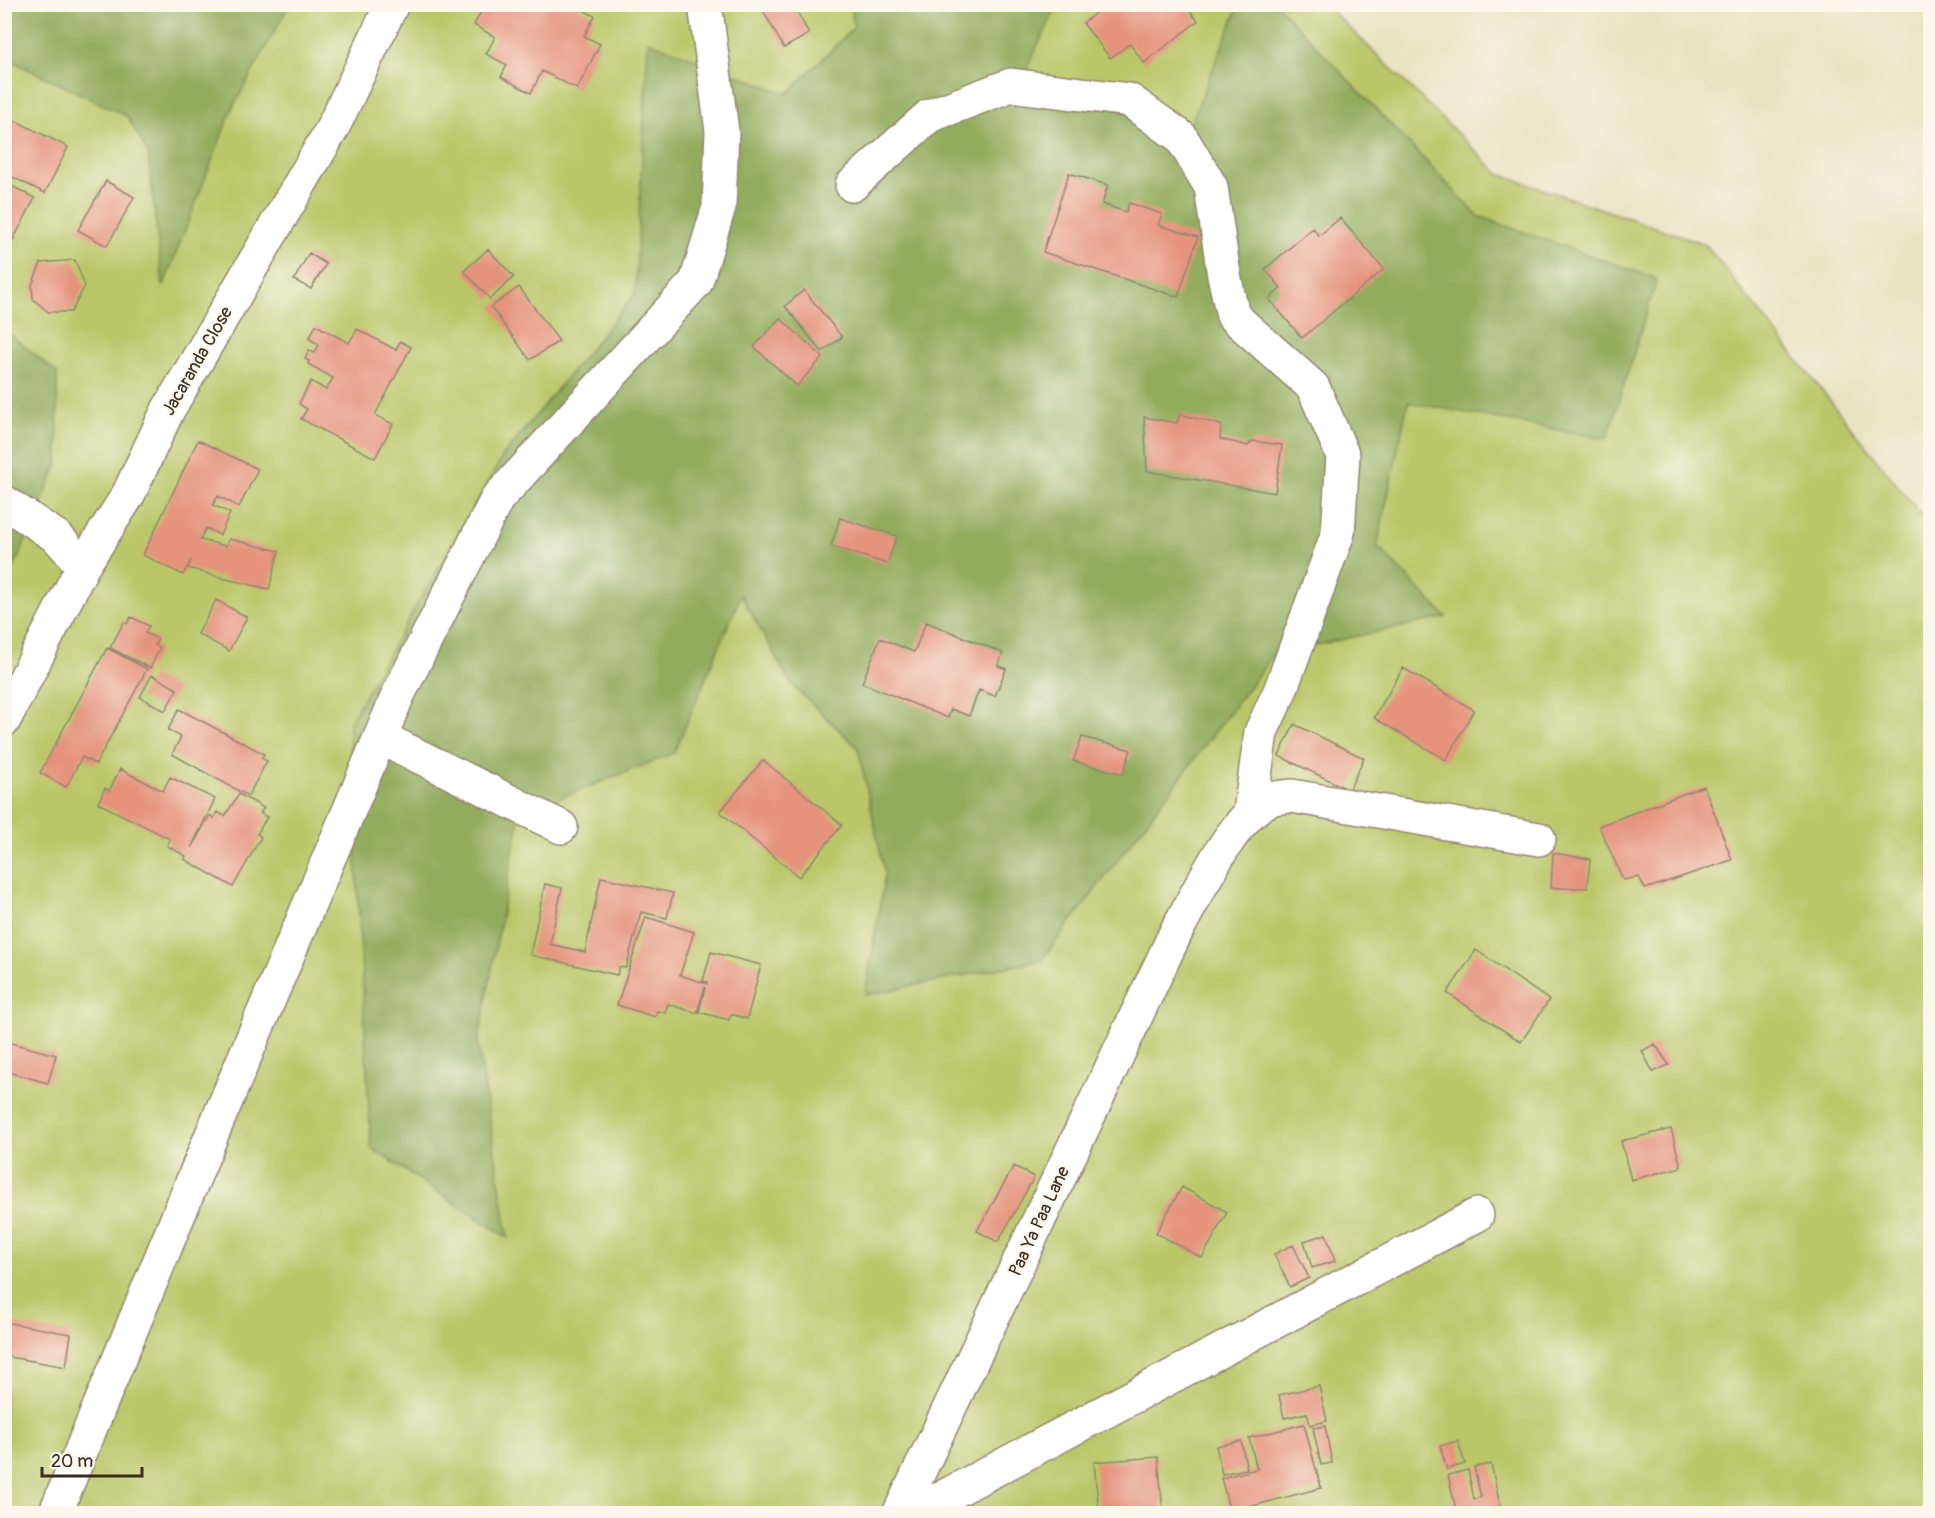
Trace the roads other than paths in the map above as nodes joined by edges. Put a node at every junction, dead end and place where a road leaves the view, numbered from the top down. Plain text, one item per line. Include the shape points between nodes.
1 (392, 4) edge
2 (705, 4) edge
3 (852, 185) dead end
4 (4, 502) edge
5 (83, 566) junction
6 (4, 720) edge
7 (380, 737) junction
8 (1250, 812) junction
9 (561, 827) dead end
10 (1539, 839) dead end
11 (1477, 1215) dead end
12 (55, 1514) edge
13 (899, 1514) edge
14 (910, 1514) edge

1 - 5 street, Jacaranda Close via 332,129 168,410 128,495
2 - 7 street via 722,131 719,207 696,282 497,499
3 - 8 street via 929,116 1011,85 1129,100 1181,138 1211,187 1233,316 1313,387 1343,456 1338,533 1261,732
4 - 5 street via 57,537
5 - 6 street, Jacaranda Close
7 - 9 street
7 - 12 street
8 - 10 street via 1270,799 1292,796
8 - 13 street, Paa Ya Paa Lane via 1232,834 1178,928
11 - 14 street

